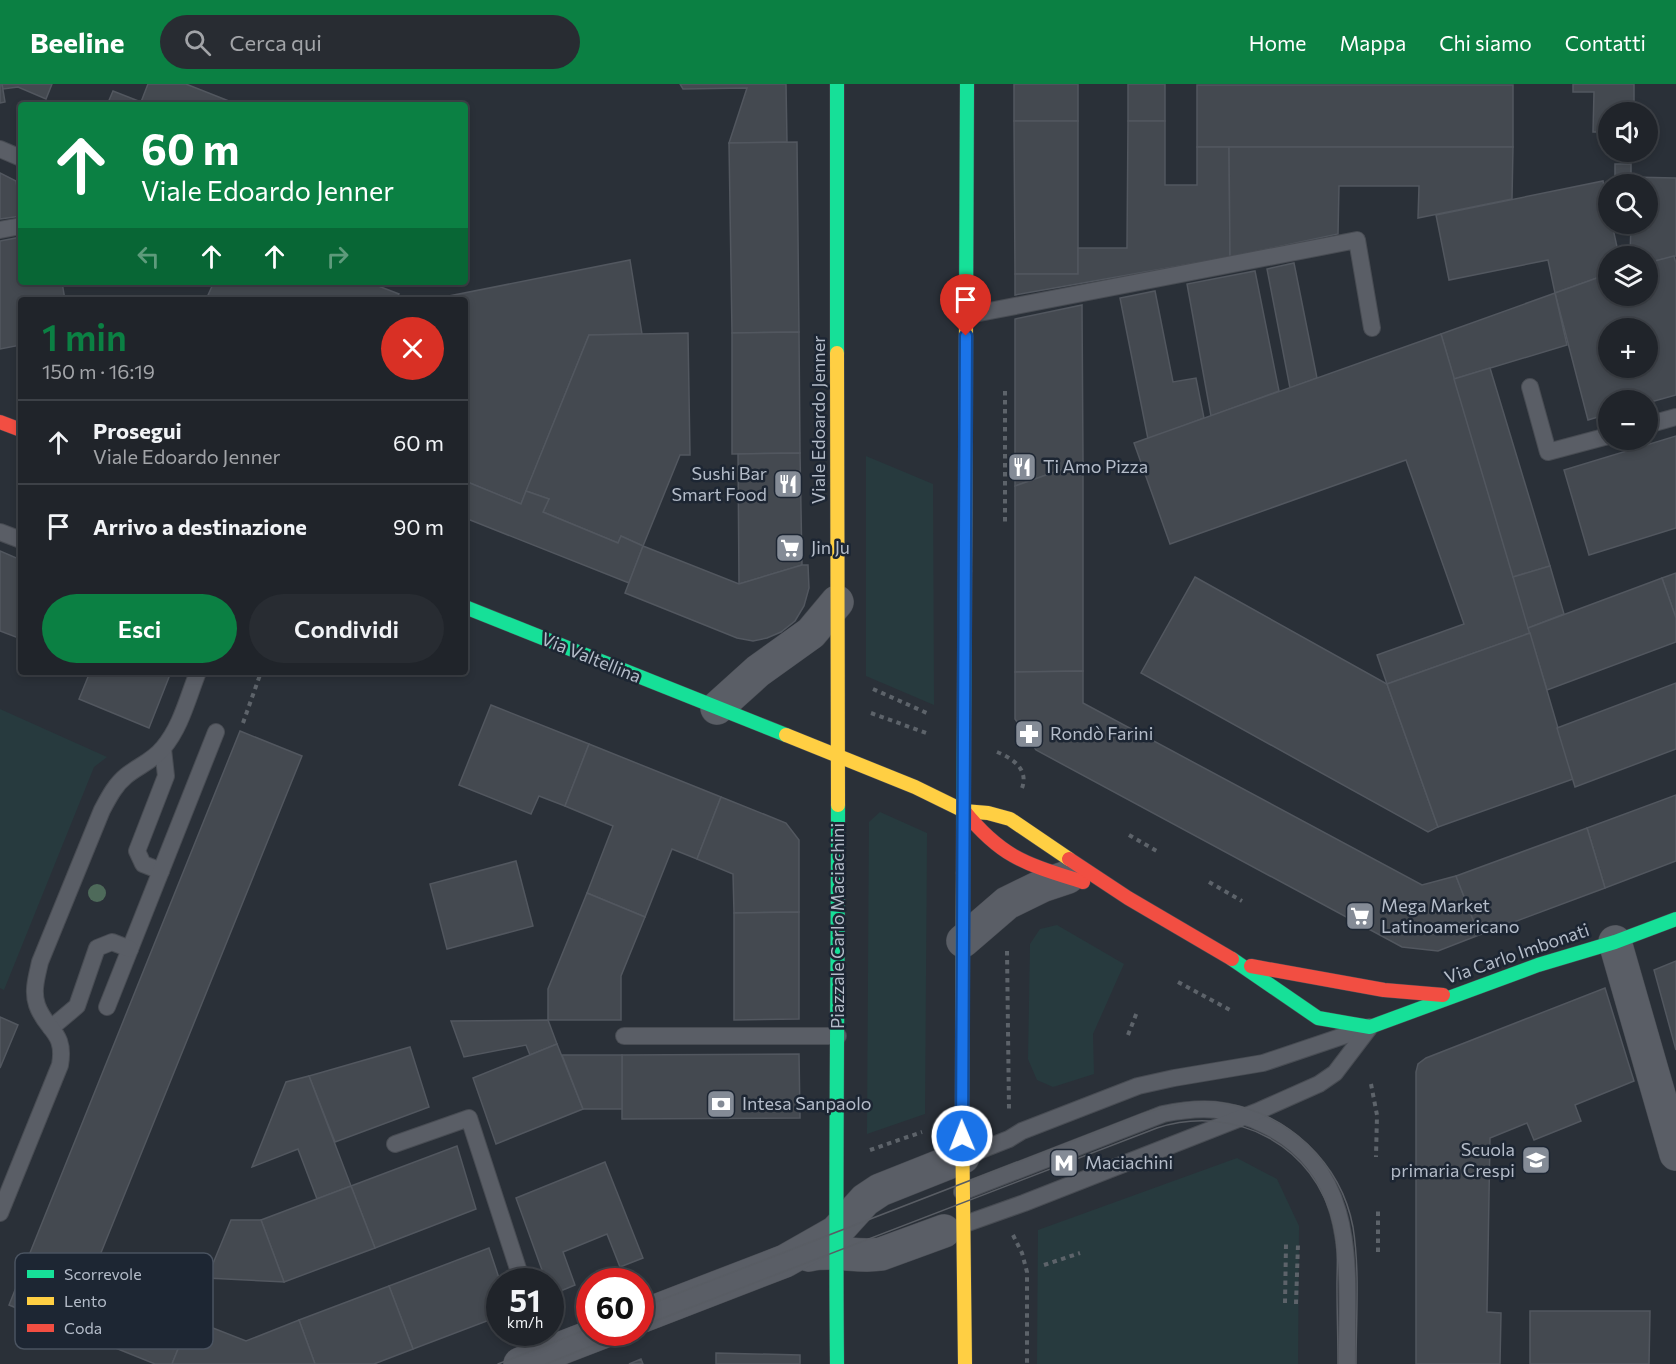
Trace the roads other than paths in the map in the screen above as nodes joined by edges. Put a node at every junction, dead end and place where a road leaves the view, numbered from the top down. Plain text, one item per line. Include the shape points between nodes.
1 (837, 84) edge
2 (967, 84) edge
3 (0, 149) edge
4 (18, 157) edge
5 (18, 227) edge
6 (0, 230) edge
7 (966, 314) junction
8 (1372, 328) dead end
9 (1530, 387) dead end
10 (1676, 417) edge
11 (0, 422) edge
12 (1658, 422) edge
13 (18, 429) edge
14 (1598, 438) edge
15 (0, 532) edge
16 (18, 539) edge
17 (837, 602) junction
18 (468, 608) edge
19 (197, 675) edge
20 (717, 708) junction
21 (216, 732) dead end
22 (163, 749) junction
23 (838, 757) junction
24 (964, 811) junction
25 (161, 871) junction
26 (1068, 877) junction
27 (1128, 898) junction
28 (1676, 919) edge
29 (963, 941) junction
30 (1615, 942) junction
31 (130, 949) junction
32 (1238, 963) junction
33 (1454, 995) junction
34 (107, 1007) dead end
35 (1370, 1026) junction
36 (51, 1028) junction
37 (624, 1036) dead end
38 (838, 1036) junction
39 (1245, 1115) junction
40 (395, 1144) dead end
41 (1676, 1154) edge
42 (963, 1157) junction
43 (962, 1191) junction
44 (0, 1213) edge
45 (953, 1228) junction
46 (836, 1242) junction
47 (518, 1268) edge
48 (654, 1312) edge
49 (576, 1338) edge
50 (520, 1364) edge
51 (837, 1364) edge
52 (965, 1364) edge
53 (1347, 1364) edge

1 - 17 main road, Viale Edoardo Jenner
2 - 7 main road
3 - 4 lane
5 - 6 lane
7 - 8 lane via 1357,240
7 - 24 main road
9 - 14 lane via 1548,452
10 - 12 lane
11 - 13 main road
15 - 16 lane
17 - 20 street via 811,633 758,671
17 - 23 main road, Viale Edoardo Jenner
18 - 20 main road, Via Valtellina
19 - 22 lane via 175,732
20 - 23 main road, Via Valtellina
21 - 25 lane
22 - 25 lane via 166,776 137,851 142,864
22 - 36 lane via 115,786 40,962 36,1003
23 - 24 main road
23 - 38 main road, Piazzale Carlo Maciachini
24 - 26 main road via 1003,851
24 - 27 main road via 1010,819
24 - 29 main road
25 - 31 lane
26 - 27 main road
26 - 29 street via 1007,903
27 - 32 main road
28 - 30 main road, Via Carlo Imbonati
29 - 42 main road
30 - 33 main road, Via Carlo Imbonati
30 - 41 street
31 - 34 lane
31 - 36 lane via 112,942 97,948 77,1006
32 - 33 main road via 1376,989
32 - 35 main road via 1318,1018
33 - 35 main road, Via Carlo Imbonati
35 - 39 lane via 1335,1073 1319,1084
35 - 42 lane via 1263,1063 1138,1086
36 - 44 lane via 61,1045 60,1065
37 - 38 lane
38 - 46 main road, Piazzale Carlo Maciachini
39 - 43 lane via 1215,1108 1163,1114
39 - 45 lane
39 - 53 lane via 1292,1140 1314,1162 1331,1188 1345,1243
40 - 47 lane via 469,1118
42 - 43 main road
42 - 46 street via 880,1190 866,1200
43 - 45 main road
45 - 46 street via 881,1254 871,1255
45 - 52 main road
46 - 48 street
46 - 51 main road, Piazzale Carlo Maciachini
49 - 50 street via 547,1345

